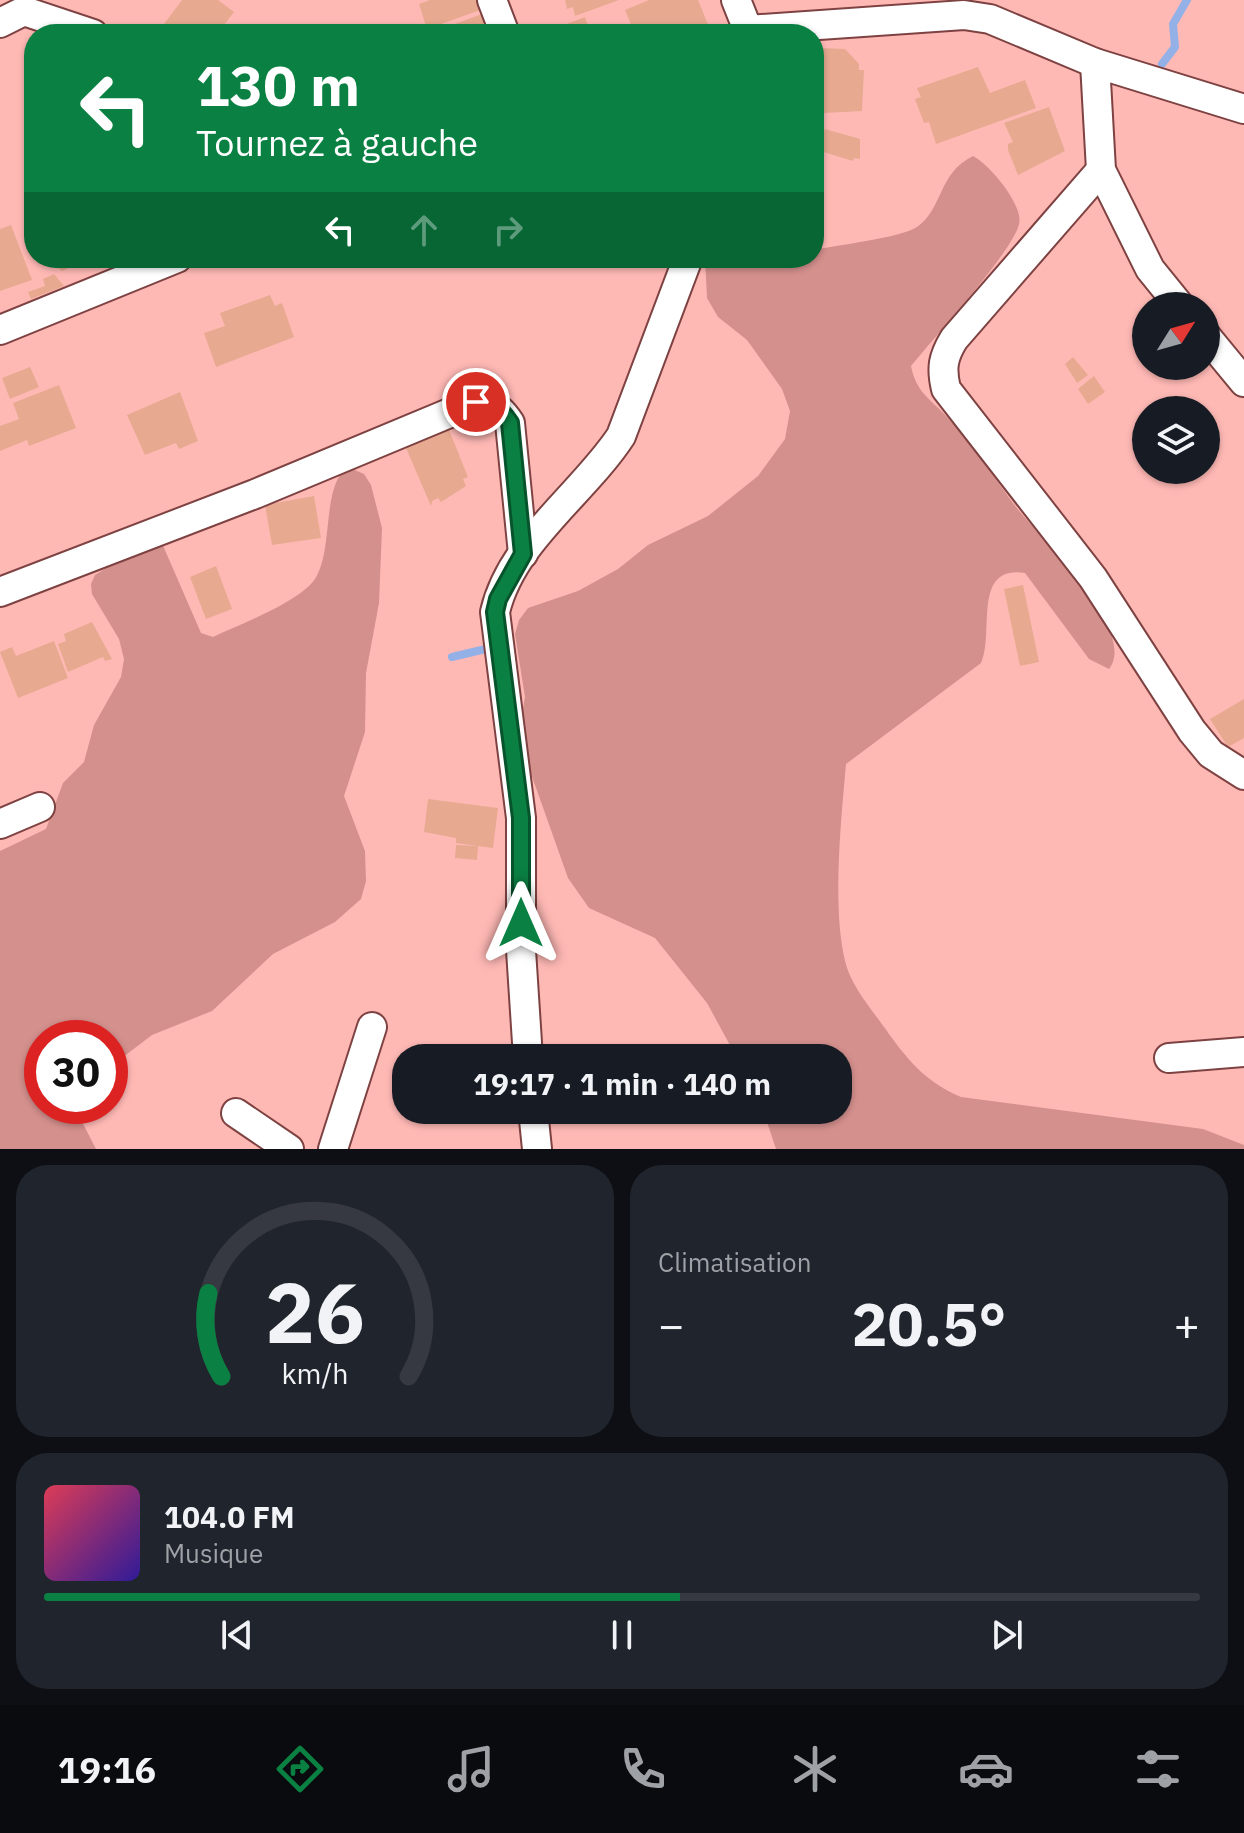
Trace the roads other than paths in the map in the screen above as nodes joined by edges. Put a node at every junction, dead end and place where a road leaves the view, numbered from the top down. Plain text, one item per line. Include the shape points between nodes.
1 (492, 0) edge
2 (736, 0) edge
3 (0, 23) edge
4 (63, 24) edge
5 (501, 24) edge
6 (743, 24) edge
7 (824, 26) edge
8 (1095, 63) junction
9 (1244, 109) edge
10 (1101, 170) junction
11 (152, 268) edge
12 (684, 268) edge
13 (1169, 292) edge
14 (0, 330) edge
15 (1220, 353) edge
16 (1244, 382) edge
17 (523, 554) junction
18 (0, 592) edge
19 (1244, 775) edge
20 (40, 807) dead end
21 (0, 824) edge
22 (372, 1027) dead end
23 (527, 1044) edge
24 (1244, 1052) edge
25 (1169, 1058) dead end
26 (236, 1113) dead end
27 (534, 1124) edge
28 (289, 1149) edge
29 (333, 1149) edge
30 (537, 1149) edge

1 - 5 street
2 - 6 street
3 - 4 street via 24,11
7 - 8 street via 964,15 990,19
8 - 9 street
8 - 10 street
10 - 13 street via 1150,269
10 - 19 street via 954,339 941,370 946,389 1093,578 1192,731 1211,754
11 - 14 street
12 - 17 street via 621,436
15 - 16 street
17 - 18 street via 510,423 488,403 476,402
17 - 23 street via 495,612 521,818
20 - 21 street
22 - 29 street
24 - 25 street
26 - 28 street
27 - 30 street

